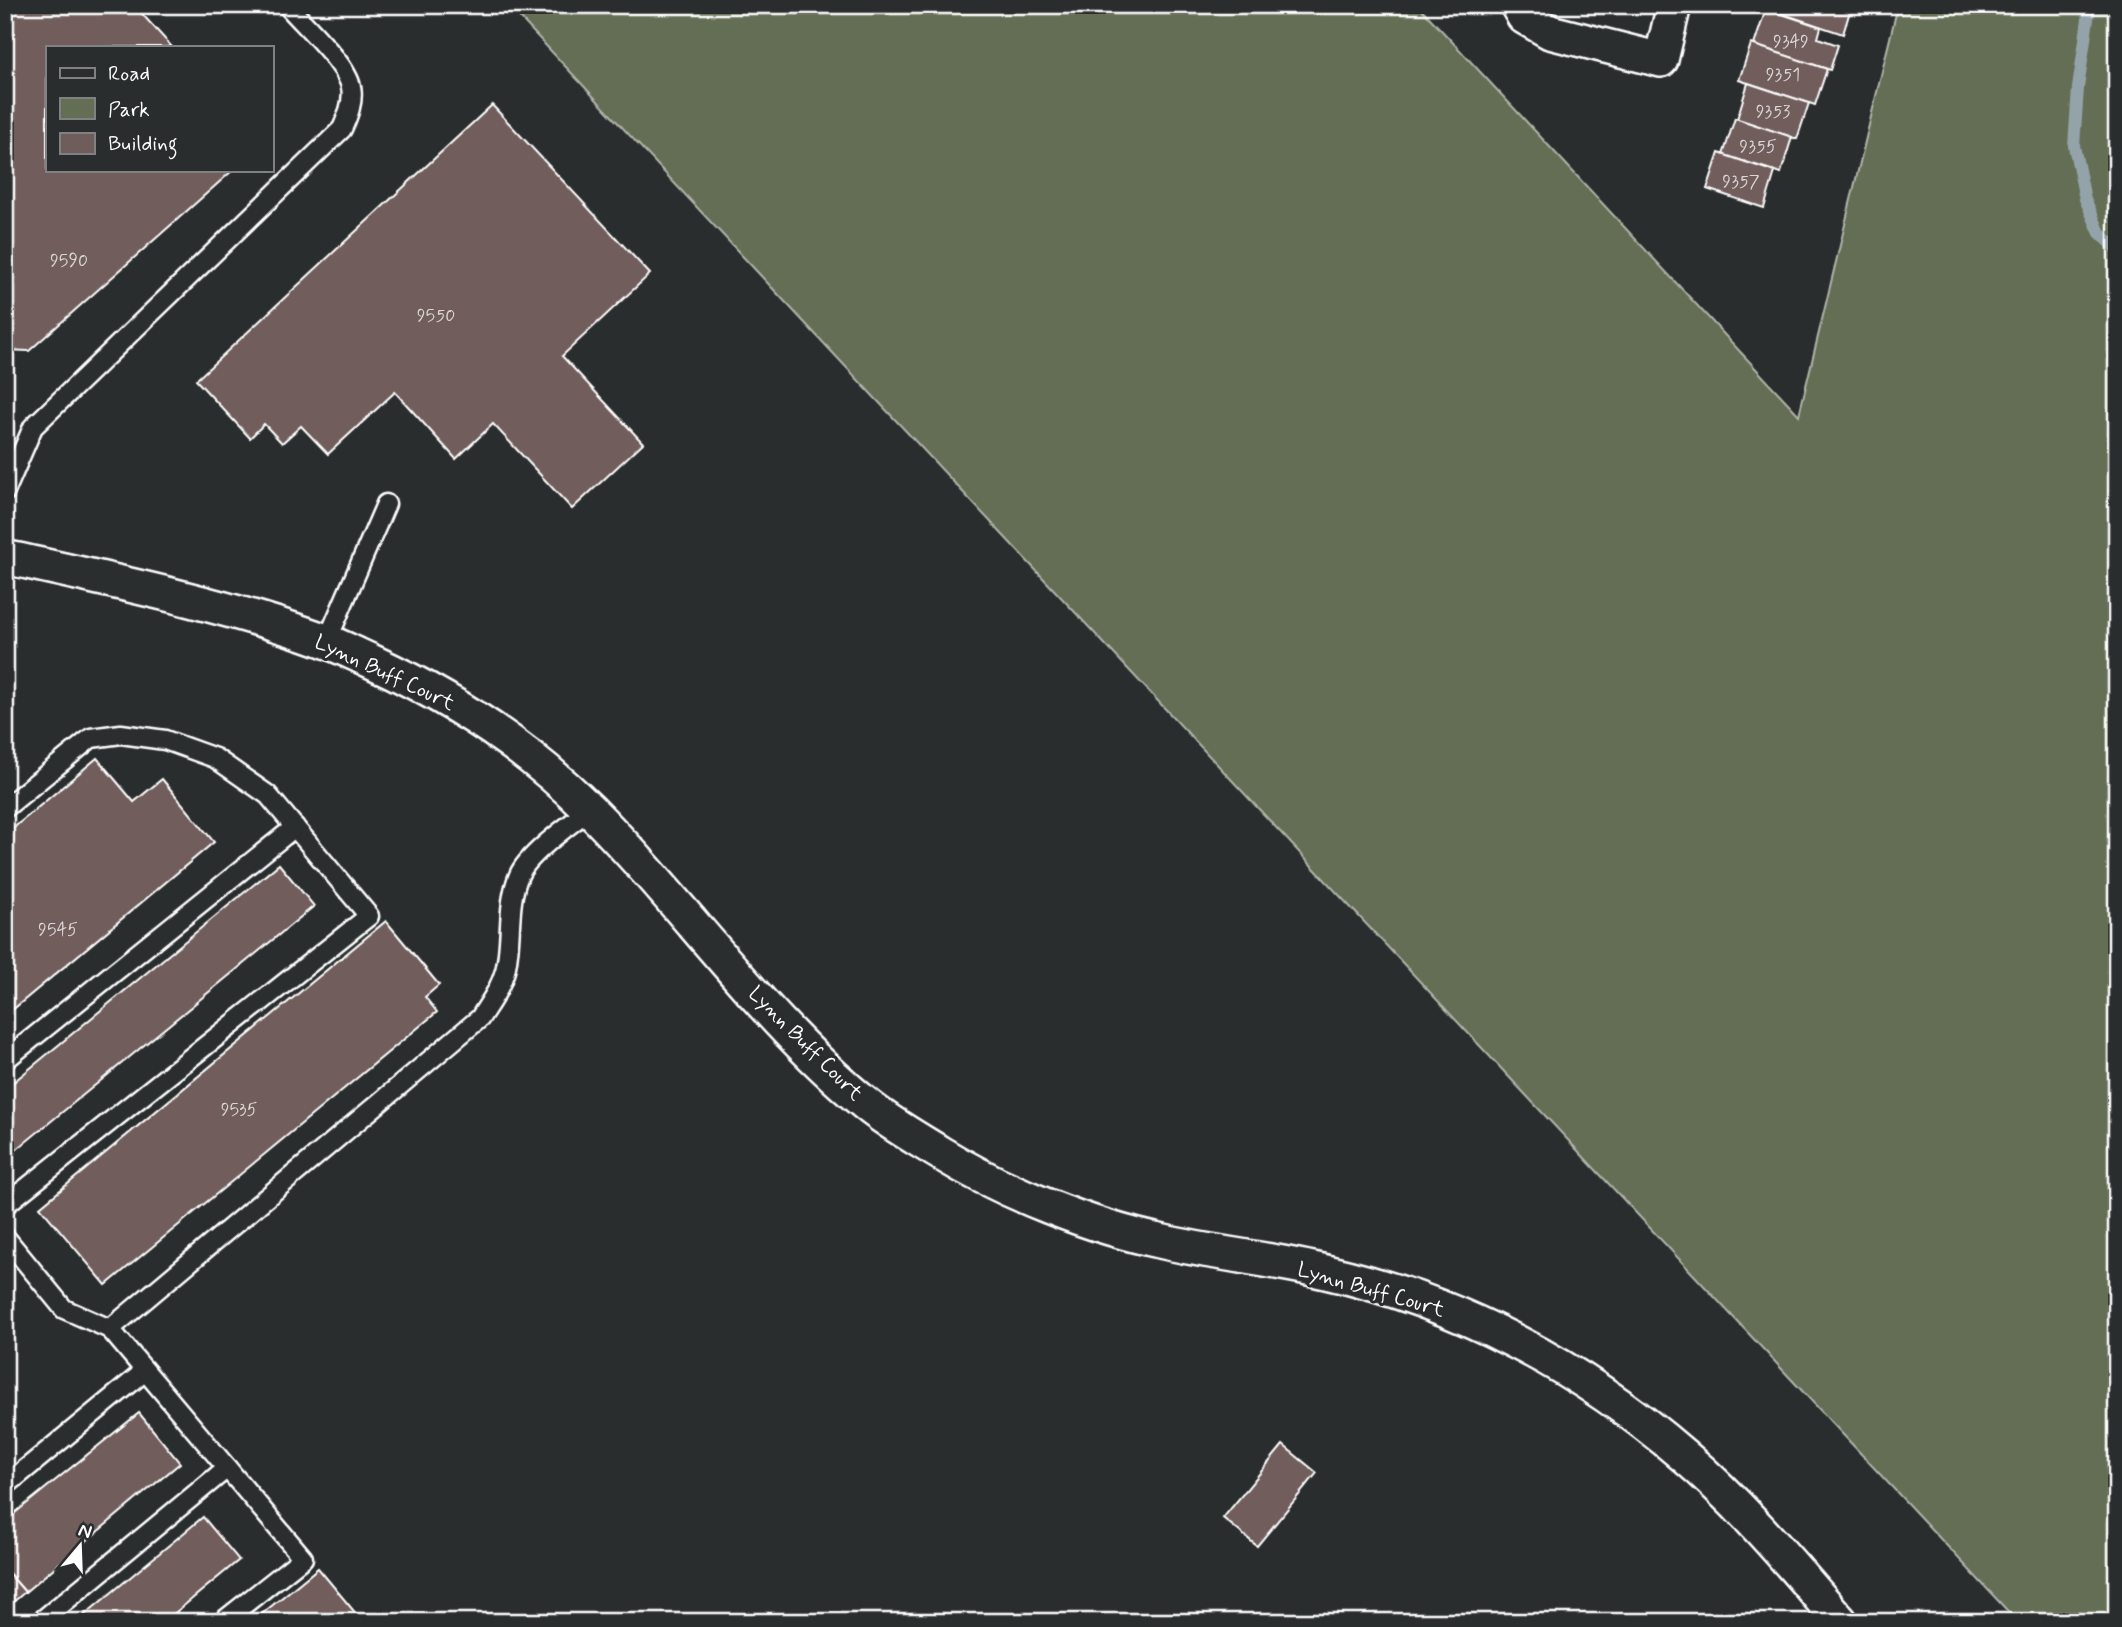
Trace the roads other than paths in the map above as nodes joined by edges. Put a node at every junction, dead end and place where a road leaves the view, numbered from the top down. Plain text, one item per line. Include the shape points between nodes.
1 (287, 5) edge
2 (1517, 5) edge
3 (1674, 5) edge
4 (5, 492) edge
5 (386, 505) dead end
6 (5, 557) edge
7 (327, 641) junction
8 (5, 808) edge
9 (590, 809) junction
10 (295, 827) junction
11 (5, 1060) edge
12 (5, 1205) edge
13 (5, 1237) edge
14 (110, 1329) junction
15 (145, 1371) junction
16 (227, 1468) junction
17 (5, 1486) edge
18 (40, 1622) edge
19 (222, 1622) edge
20 (1841, 1622) edge

1 - 4 lane via 345,70 352,88 342,129 33,427
2 - 3 street via 1524,17 1550,32 1661,60
5 - 7 lane
6 - 7 street, Lynn Buff Court via 181,597
7 - 9 street, Lynn Buff Court via 414,681 475,716
8 - 10 lane via 91,738 121,734 165,740 215,758 268,795
9 - 14 lane via 520,872 506,968 480,1018
9 - 20 street, Lynn Buff Court via 802,1045 870,1107 934,1149 1011,1191 1083,1218 1159,1242 1327,1272 1421,1300 1514,1339 1602,1391 1684,1455 1759,1528
10 - 11 lane
10 - 12 lane via 369,916
13 - 14 lane via 64,1309
14 - 15 lane
15 - 16 lane
15 - 17 lane
16 - 18 lane
16 - 19 lane via 303,1558

